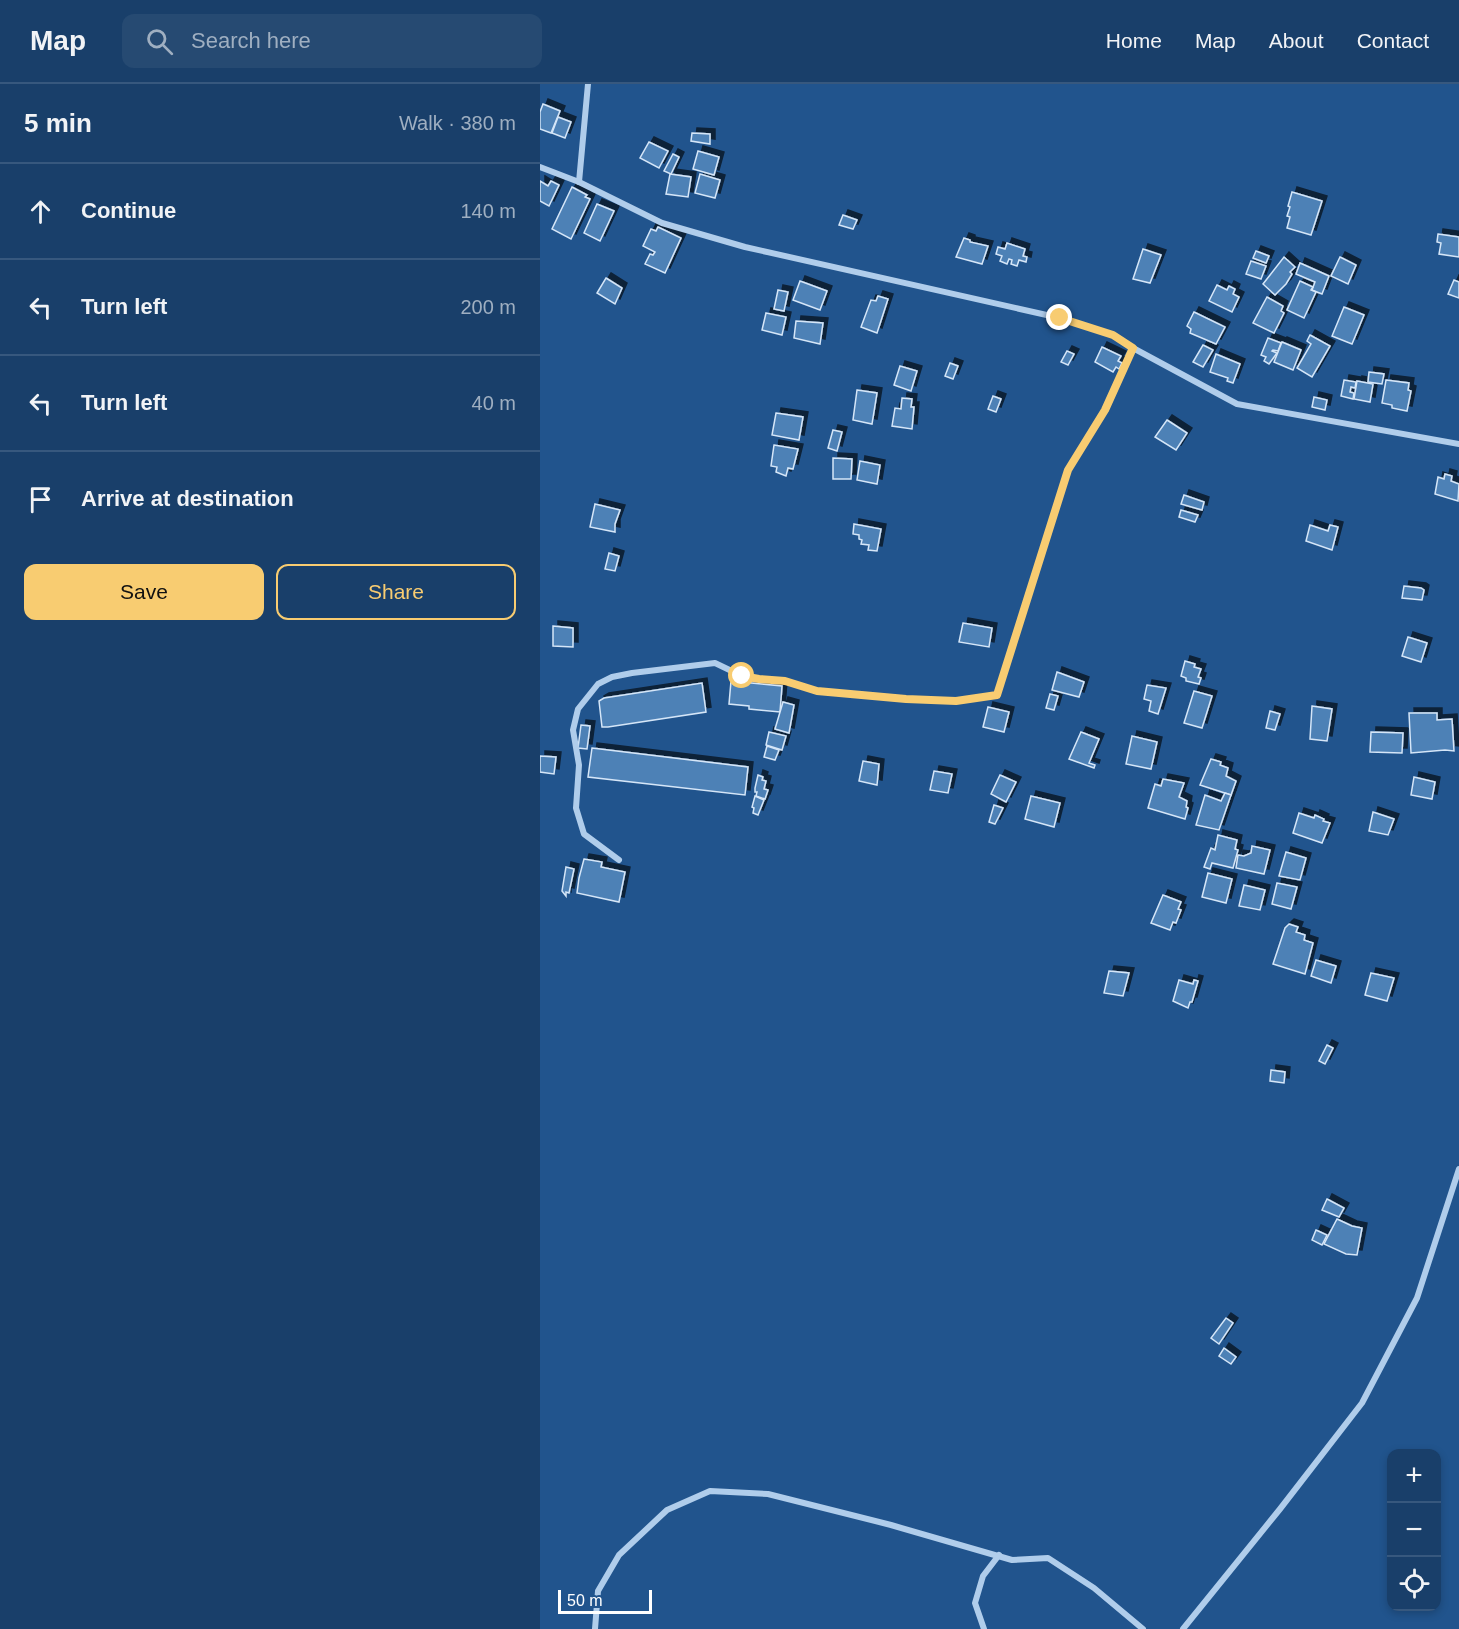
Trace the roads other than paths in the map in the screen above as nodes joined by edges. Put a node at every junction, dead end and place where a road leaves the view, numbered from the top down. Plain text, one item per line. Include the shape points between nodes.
1 (588, 84) edge
2 (540, 167) edge
3 (579, 182) junction
4 (1133, 348) junction
5 (1459, 444) edge
6 (619, 860) dead end
7 (1459, 1169) edge
8 (999, 1556) junction
9 (595, 1629) edge
10 (984, 1629) edge
11 (1143, 1629) edge
12 (1183, 1629) edge

1 - 3 street
2 - 3 street
3 - 4 street via 662,223 745,247 1060,318 1113,335
4 - 5 street via 1237,404
4 - 6 street via 1105,410 1068,470 997,695 956,701 817,691 785,681 742,676 715,663 612,677 598,684 578,709 573,730 579,765 576,808 584,834
7 - 12 street via 1417,1298 1362,1403
8 - 9 street via 768,1494 710,1491 667,1510 619,1555 598,1591
8 - 10 street via 983,1576 975,1603
8 - 11 street via 1012,1560 1048,1558 1094,1588

